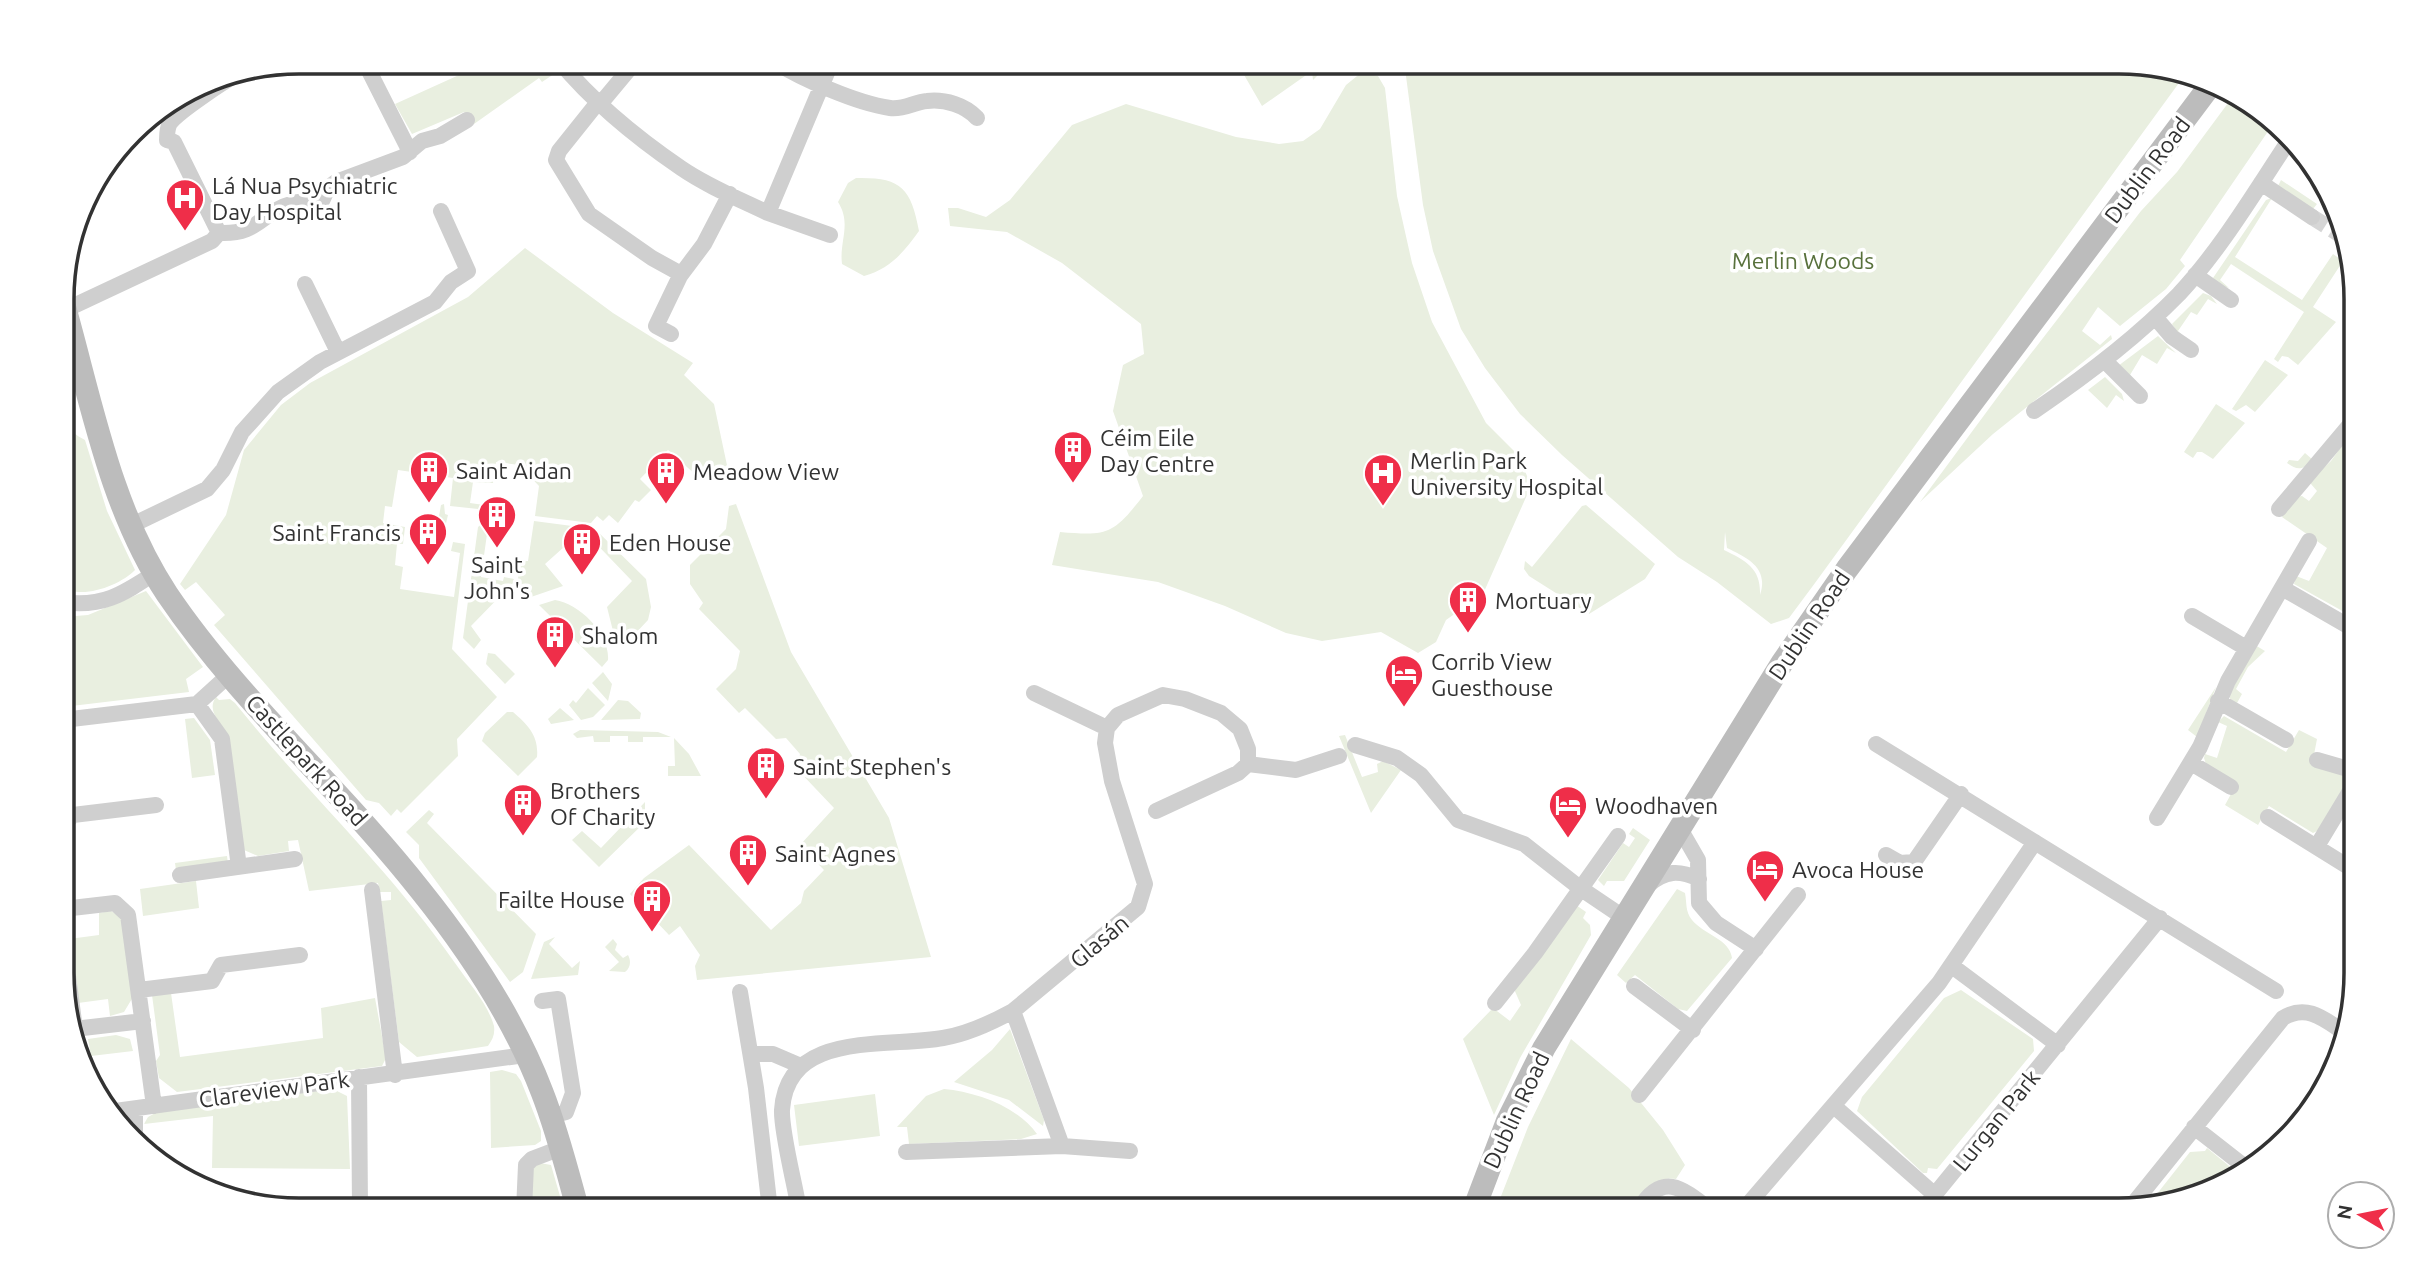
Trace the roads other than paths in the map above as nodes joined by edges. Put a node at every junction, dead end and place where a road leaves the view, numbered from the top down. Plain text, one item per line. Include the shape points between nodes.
1 (371, 74) edge
2 (570, 74) edge
3 (625, 74) edge
4 (798, 74) edge
5 (827, 74) edge
6 (822, 86) junction
7 (211, 91) edge
8 (2206, 91) edge
9 (600, 102) junction
10 (977, 118) dead end
11 (467, 120) dead end
12 (2285, 147) edge
13 (410, 152) junction
14 (2261, 183) junction
15 (730, 194) junction
16 (441, 211) dead end
17 (768, 213) junction
18 (2312, 217) tunnel mouth
19 (219, 233) junction
20 (830, 235) dead end
21 (681, 274) junction
22 (2195, 275) junction
23 (305, 284) dead end
24 (74, 300) edge
25 (2231, 300) dead end
26 (2155, 317) junction
27 (671, 334) dead end
28 (74, 342) edge
29 (2191, 350) dead end
30 (338, 352) junction
31 (2105, 361) junction
32 (2140, 397) dead end
33 (2034, 411) dead end
34 (2344, 432) edge
35 (2279, 509) dead end
36 (130, 526) junction
37 (2309, 541) dead end
38 (155, 573) junction
39 (2282, 588) junction
40 (74, 603) edge
41 (2192, 616) dead end
42 (2344, 624) edge
43 (2246, 648) junction
44 (230, 674) junction
45 (1034, 693) dead end
46 (2218, 701) junction
47 (197, 704) junction
48 (74, 719) edge
49 (1107, 728) junction
50 (2286, 740) dead end
51 (1876, 744) dead end
52 (1355, 745) dead end
53 (1339, 756) dead end
54 (2317, 760) dead end
55 (2191, 763) junction
56 (1248, 764) junction
57 (2344, 768) edge
58 (2231, 788) dead end
59 (1961, 794) junction
60 (2344, 801) edge
61 (156, 805) dead end
62 (1156, 811) dead end
63 (74, 815) edge
64 (2268, 817) dead end
65 (2157, 818) dead end
66 (1679, 827) junction
67 (1618, 836) dead end
68 (2035, 842) junction
69 (2317, 846) junction
70 (1886, 856) dead end
71 (295, 859) dead end
72 (2344, 863) edge
73 (239, 867) junction
74 (180, 875) dead end
75 (1699, 879) junction
76 (1580, 888) junction
77 (372, 890) dead end
78 (1798, 895) dead end
79 (1636, 896) junction
80 (74, 907) edge
81 (1623, 917) junction
82 (2160, 918) junction
83 (1756, 949) junction
84 (300, 955) dead end
85 (1952, 966) junction
86 (1634, 986) dead end
87 (139, 989) junction
88 (2276, 991) dead end
89 (740, 992) dead end
90 (542, 1001) dead end
91 (1494, 1003) dead end
92 (1013, 1012) junction
93 (143, 1021) junction
94 (80, 1028) edge
95 (2336, 1028) edge
96 (1693, 1030) junction
97 (2058, 1045) junction
98 (751, 1054) junction
99 (525, 1055) junction
100 (801, 1066) junction
101 (395, 1075) junction
102 (359, 1077) junction
103 (1639, 1096) dead end
104 (155, 1105) junction
105 (1835, 1107) junction
106 (135, 1109) junction
107 (121, 1111) edge
108 (551, 1116) junction
109 (2194, 1126) junction
110 (135, 1127) edge
111 (1062, 1146) junction
112 (562, 1148) junction
113 (1130, 1151) dead end
114 (906, 1152) dead end
115 (2239, 1163) edge
116 (1935, 1195) joint
117 (2139, 1196) edge
118 (1479, 1197) edge
119 (1648, 1197) edge
120 (1693, 1197) edge
121 (1755, 1197) edge
122 (360, 1198) edge
123 (525, 1198) edge
124 (575, 1198) edge
125 (769, 1198) edge
126 (797, 1198) edge

1 - 13 street
2 - 9 street
3 - 9 street
4 - 6 street
5 - 6 street
6 - 10 street via 889,108 927,101 956,104
6 - 17 street
7 - 19 street via 176,117 167,139 174,142
8 - 66 main road, Dublin Road via 1847,569
9 - 15 street via 683,170
9 - 21 street via 559,151 559,167 589,214
11 - 13 street via 422,141
12 - 14 street
13 - 19 street via 336,182 322,201 296,202 240,234
14 - 18 street
14 - 22 street
15 - 17 street
15 - 21 street via 704,244
16 - 30 street via 468,271 451,282 435,302
17 - 20 street
19 - 24 street via 212,241
21 - 27 street via 656,326
22 - 25 street
22 - 26 street
23 - 30 street
26 - 29 street
26 - 31 street
28 - 36 main road, Castlepark Road via 100,440
30 - 36 street via 278,392 242,432 223,470 207,489
31 - 32 street
31 - 33 street
34 - 35 street
36 - 38 main road, Castlepark Road
37 - 39 street
38 - 40 street via 130,590 99,602
38 - 44 main road, Castlepark Road
39 - 42 street
39 - 43 street
41 - 43 street
43 - 46 street
44 - 47 street
44 - 99 main road, Castlepark Road via 420,890 485,979
45 - 49 street
46 - 50 street
46 - 55 street
47 - 48 street
47 - 73 street via 222,739
49 - 56 street via 1118,715 1163,695 1185,699 1221,713 1240,729
49 - 92 street, Glasán via 1112,781 1145,884 1138,907
51 - 59 street
52 - 76 street via 1407,764 1453,817 1524,844
53 - 56 street via 1296,770
54 - 57 street
55 - 58 street
55 - 65 street
56 - 62 street
59 - 68 street
59 - 70 street via 1914,862 1900,863
60 - 69 street
61 - 63 street
64 - 69 street
66 - 75 street via 1698,860
66 - 79 main road, Dublin Road
67 - 76 street
68 - 82 street
68 - 85 street
69 - 72 street
71 - 73 street
73 - 74 street
75 - 79 street via 1670,872
75 - 83 street via 1699,903 1705,912
76 - 81 street
76 - 91 street
77 - 101 street
78 - 83 street
79 - 81 main road, Dublin Road
80 - 87 street via 110,902 123,907 130,920
81 - 118 main road, Dublin Road via 1522,1090
82 - 88 street
82 - 97 street, Lurgan Park
83 - 96 street
84 - 87 street via 221,965 212,981
85 - 97 street
85 - 105 street
86 - 96 street
87 - 93 street
89 - 98 street
90 - 108 street via 558,999 573,1093 566,1112
92 - 100 street, Glasán via 944,1038 816,1054
92 - 111 street
93 - 94 street
93 - 104 street
95 - 109 street via 2308,1012 2283,1017
96 - 103 street
97 - 116 street, Lurgan Park
98 - 100 street via 773,1055
98 - 125 street
99 - 101 street, Clareview Park
99 - 108 main road, Castlepark Road
100 - 126 street via 792,1073 784,1091 782,1113
101 - 102 street, Clareview Park
102 - 104 street, Clareview Park
102 - 122 street
104 - 106 street, Clareview Park
105 - 116 street
105 - 121 street
106 - 107 street, Clareview Park
106 - 110 street
108 - 112 main road, Castlepark Road
109 - 115 street
109 - 117 street
111 - 113 street
111 - 114 street
112 - 123 street via 526,1166
112 - 124 main road, Castlepark Road
119 - 120 street via 1665,1186 1682,1189

